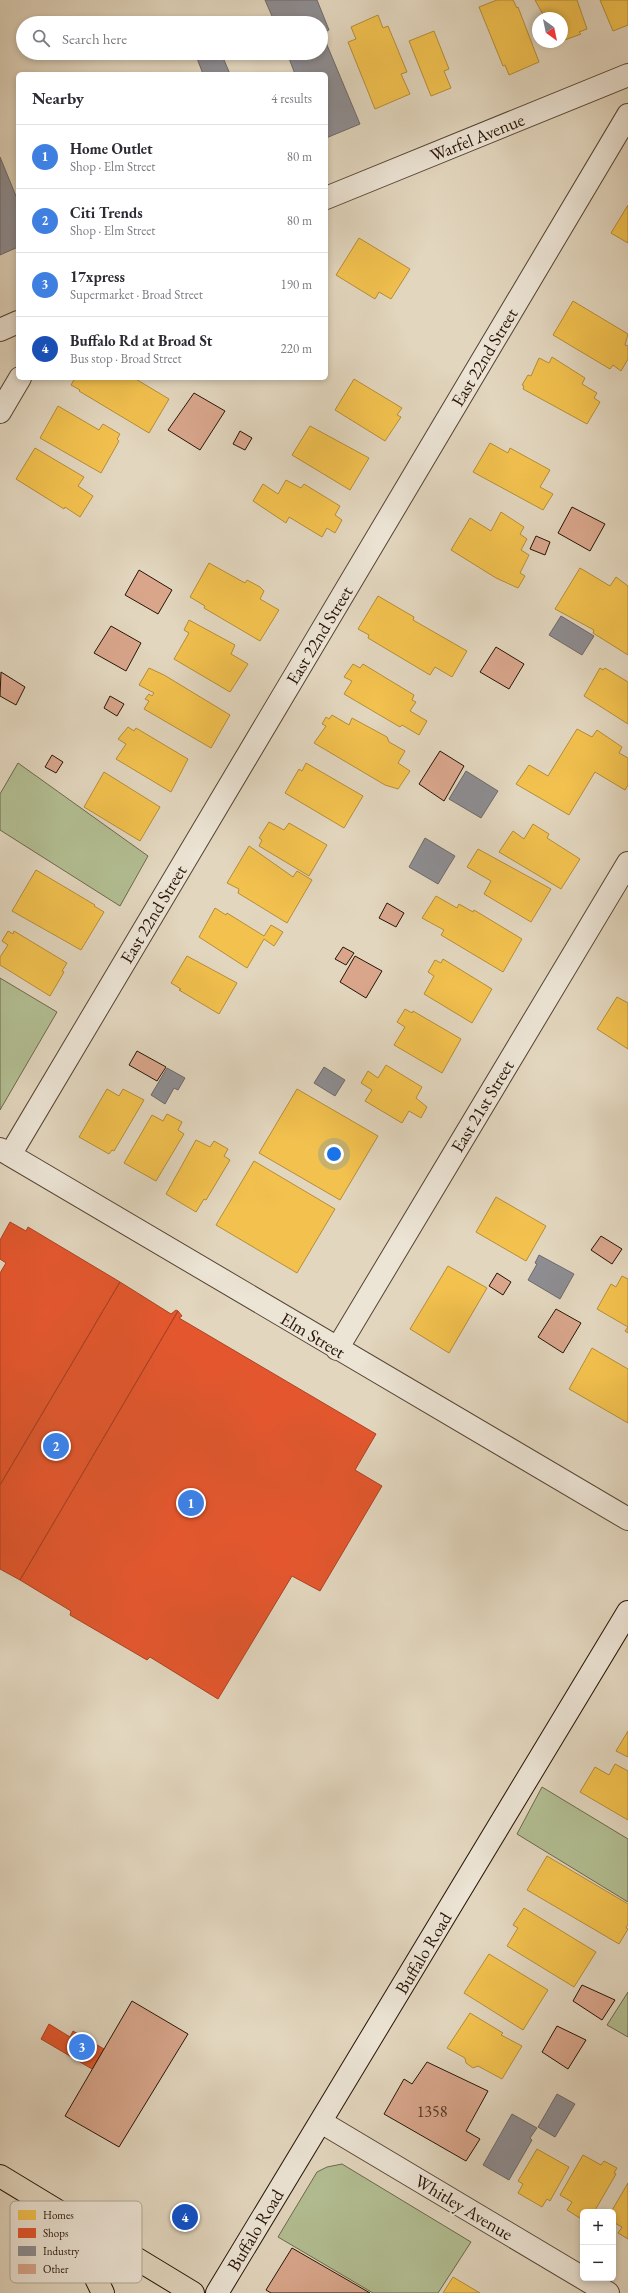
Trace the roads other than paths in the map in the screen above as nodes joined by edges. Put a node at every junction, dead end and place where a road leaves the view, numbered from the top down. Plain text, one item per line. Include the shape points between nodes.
1 (628, 75) edge
2 (628, 115) edge
3 (328, 197) edge
4 (16, 323) edge
5 (0, 330) edge
6 (19, 380) edge
7 (0, 412) edge
8 (628, 863) edge
9 (5, 1152) edge
10 (337, 1350) junction
11 (628, 1519) edge
12 (628, 1612) edge
13 (320, 2122) junction
14 (0, 2176) edge
15 (41, 2201) edge
16 (142, 2262) edge
17 (98, 2283) edge
18 (103, 2293) edge
19 (193, 2293) edge
20 (217, 2293) edge
21 (608, 2293) edge

1 - 3 street, Warfel Avenue
2 - 9 street, East 22nd Street
4 - 5 street
6 - 7 street
8 - 10 street, East 21st Street
9 - 10 street, Elm Street
10 - 11 street, Elm Street
12 - 13 street, Buffalo Road
13 - 20 street, Buffalo Road
13 - 21 street, Whitley Avenue
14 - 15 main road
16 - 19 main road
17 - 18 main road

